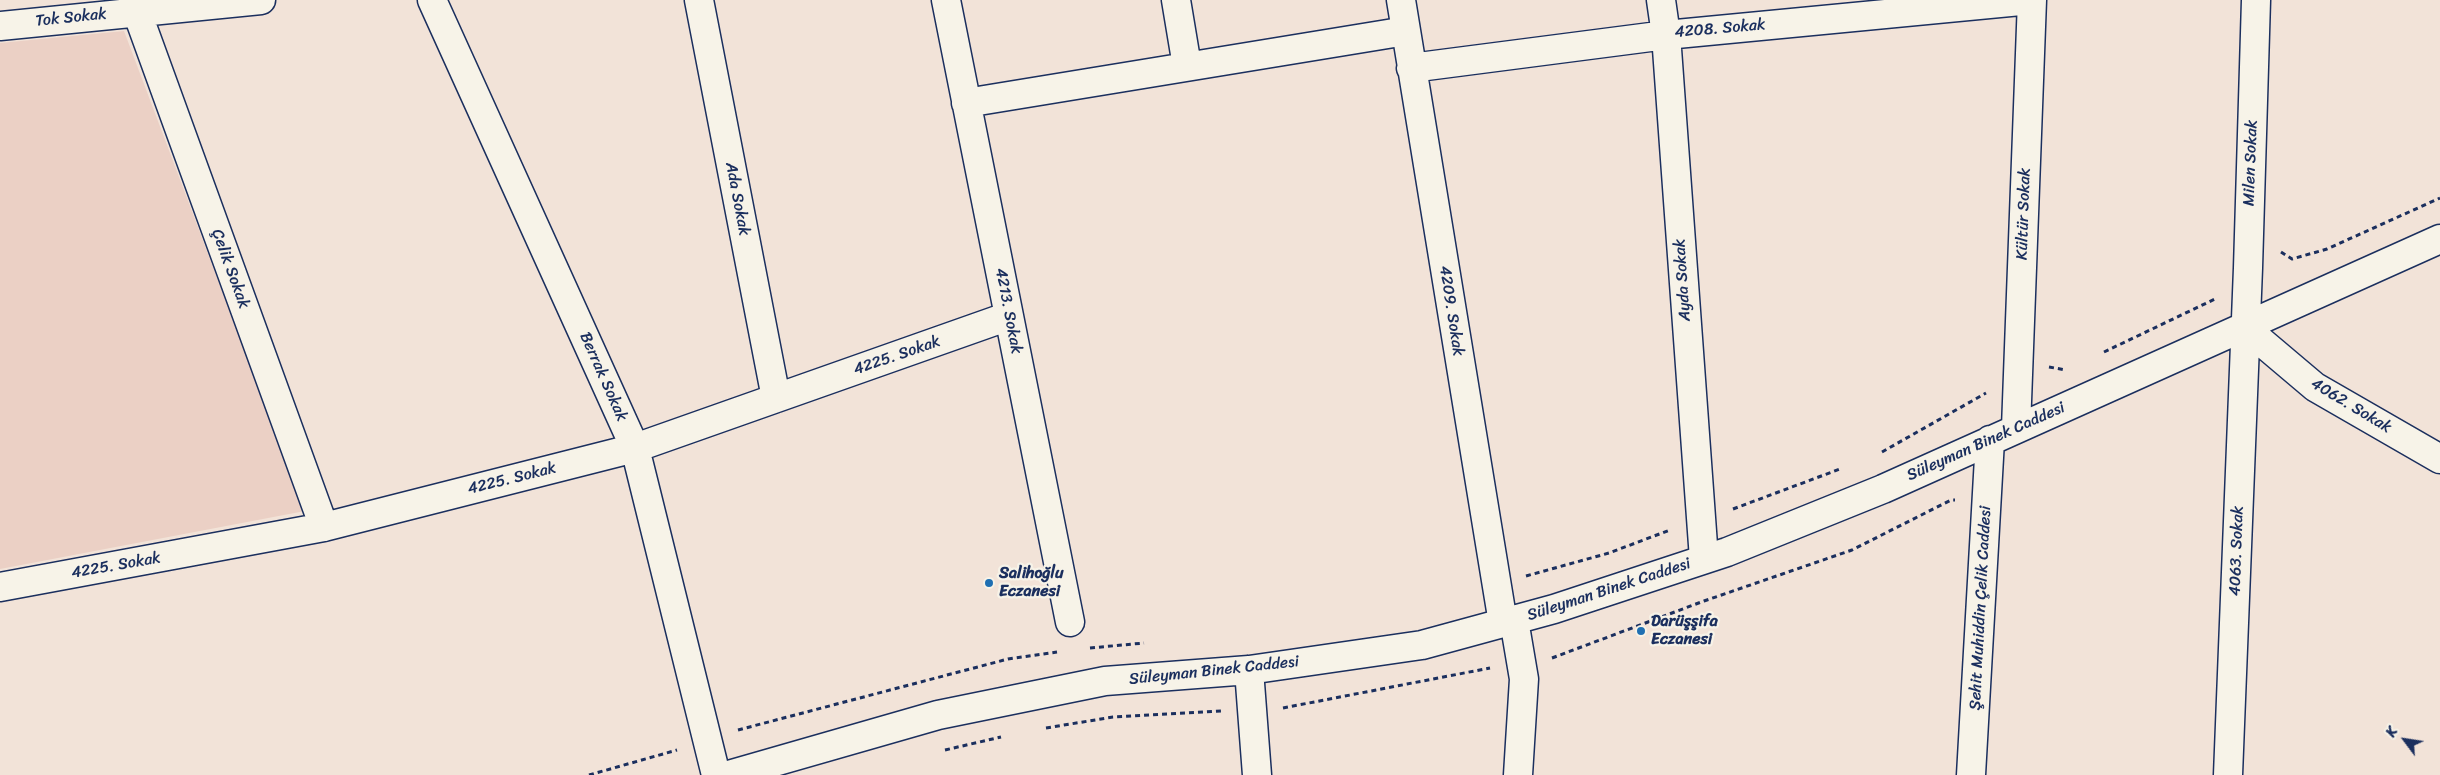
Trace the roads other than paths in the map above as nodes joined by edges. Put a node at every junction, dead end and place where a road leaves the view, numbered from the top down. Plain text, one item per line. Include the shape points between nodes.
1 (261, 0) edge
2 (432, 0) edge
3 (699, 0) edge
4 (946, 0) edge
5 (1176, 0) edge
6 (1401, 0) edge
7 (1661, 0) edge
8 (2031, 0) edge
9 (2256, 0) edge
10 (137, 12) junction
11 (0, 26) edge
12 (1406, 30) junction
13 (1666, 34) junction
14 (1187, 66) junction
15 (1411, 68) junction
16 (966, 102) junction
17 (2440, 239) edge
18 (1009, 316) junction
19 (2244, 327) junction
20 (776, 398) junction
21 (2016, 428) junction
22 (1990, 440) junction
23 (635, 448) junction
24 (2440, 459) edge
25 (324, 527) junction
26 (1704, 560) junction
27 (0, 587) edge
28 (1508, 621) junction
29 (1070, 622) dead end
30 (1249, 670) junction
31 (716, 775) edge
32 (729, 775) edge
33 (1256, 775) edge
34 (1518, 775) edge
35 (1971, 775) edge
36 (2228, 775) edge

1 - 10 street, Tok Sokak
2 - 23 street, Berrak Sokak
3 - 20 street, Ada Sokak
4 - 16 street, 4213. Sokak
5 - 14 street
6 - 12 street, 4209. Sokak
7 - 13 street, Ayda Sokak
8 - 13 street, 4208. Sokak
8 - 21 street, Kültür Sokak
9 - 19 street, Milen Sokak
10 - 11 street, Tok Sokak
10 - 25 street, Çelik Sokak
12 - 14 street
12 - 15 street, 4209. Sokak
13 - 15 street, 4208. Sokak
13 - 26 street, Ayda Sokak
14 - 16 street
15 - 28 street, 4209. Sokak
16 - 18 street, 4213. Sokak
17 - 19 street, Süleyman Binek Caddesi
18 - 20 street, 4225. Sokak
18 - 29 street, 4213. Sokak
19 - 21 street, Süleyman Binek Caddesi
19 - 24 street, 4062. Sokak via 2315,387
19 - 36 street, 4063. Sokak
20 - 23 street, 4225. Sokak
21 - 22 street, Süleyman Binek Caddesi
22 - 26 street, Süleyman Binek Caddesi via 1883,489
22 - 35 street, Şehit Muhiddin Çelik Caddesi
23 - 25 street, 4225. Sokak
23 - 31 street, Berrak Sokak
25 - 27 street, 4225. Sokak
26 - 28 street, Süleyman Binek Caddesi
28 - 30 street, Süleyman Binek Caddesi via 1422,645
28 - 34 street, 4209. Sokak via 1524,679
30 - 32 street, Süleyman Binek Caddesi via 1105,681 938,715
30 - 33 street

